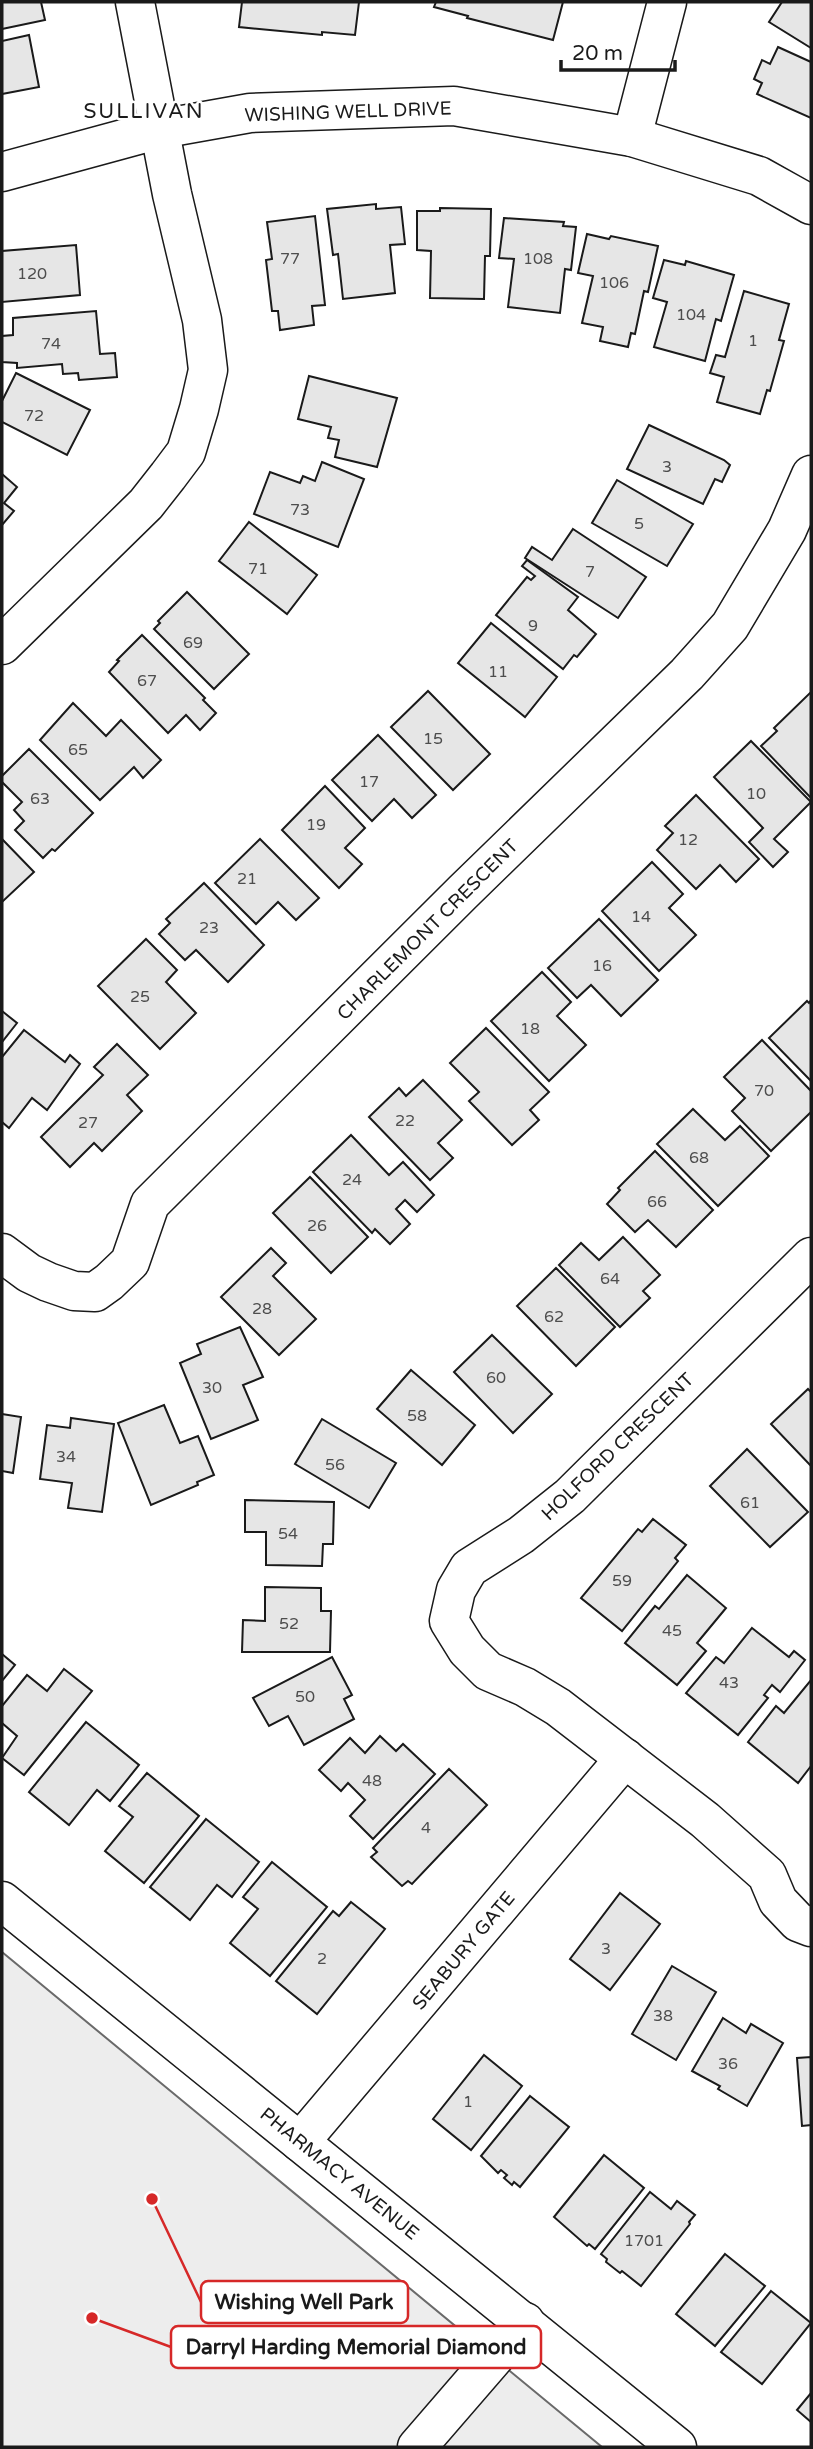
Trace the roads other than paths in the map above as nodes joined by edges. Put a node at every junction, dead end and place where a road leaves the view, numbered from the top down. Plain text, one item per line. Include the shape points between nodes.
1 (135, 2) edge
2 (667, 2) edge
3 (160, 129) junction
4 (632, 137) junction
5 (2, 172) edge
6 (811, 205) edge
7 (811, 475) edge
8 (2, 645) edge
9 (2, 1253) edge
10 (811, 1257) edge
11 (625, 1758) junction
12 (2, 1901) edge
13 (811, 1927) edge
14 (300, 2142) junction
15 (525, 2322) junction
16 (417, 2447) edge
17 (677, 2447) edge

1 - 3 street
2 - 4 street
3 - 4 street, WISHING WELL DRIVE via 250,113 454,106
3 - 5 street, WISHING WELL DRIVE
3 - 8 street via 202,320 208,370 186,452 146,505
4 - 6 street, WISHING WELL DRIVE via 759,176
7 - 9 street, CHARLEMONT CRESCENT via 787,530 730,626 677,684 150,1204 130,1262 95,1292 74,1291 29,1273
10 - 11 street, HOLFORD CRESCENT via 570,1496 469,1569 456,1590 449,1621 467,1650 488,1671 558,1706
11 - 13 street, HOLFORD CRESCENT via 767,1875 778,1901 798,1922
11 - 14 street, SEABURY GATE
12 - 14 street, PHARMACY AVENUE
14 - 15 street, PHARMACY AVENUE
15 - 16 street
15 - 17 street, PHARMACY AVENUE

